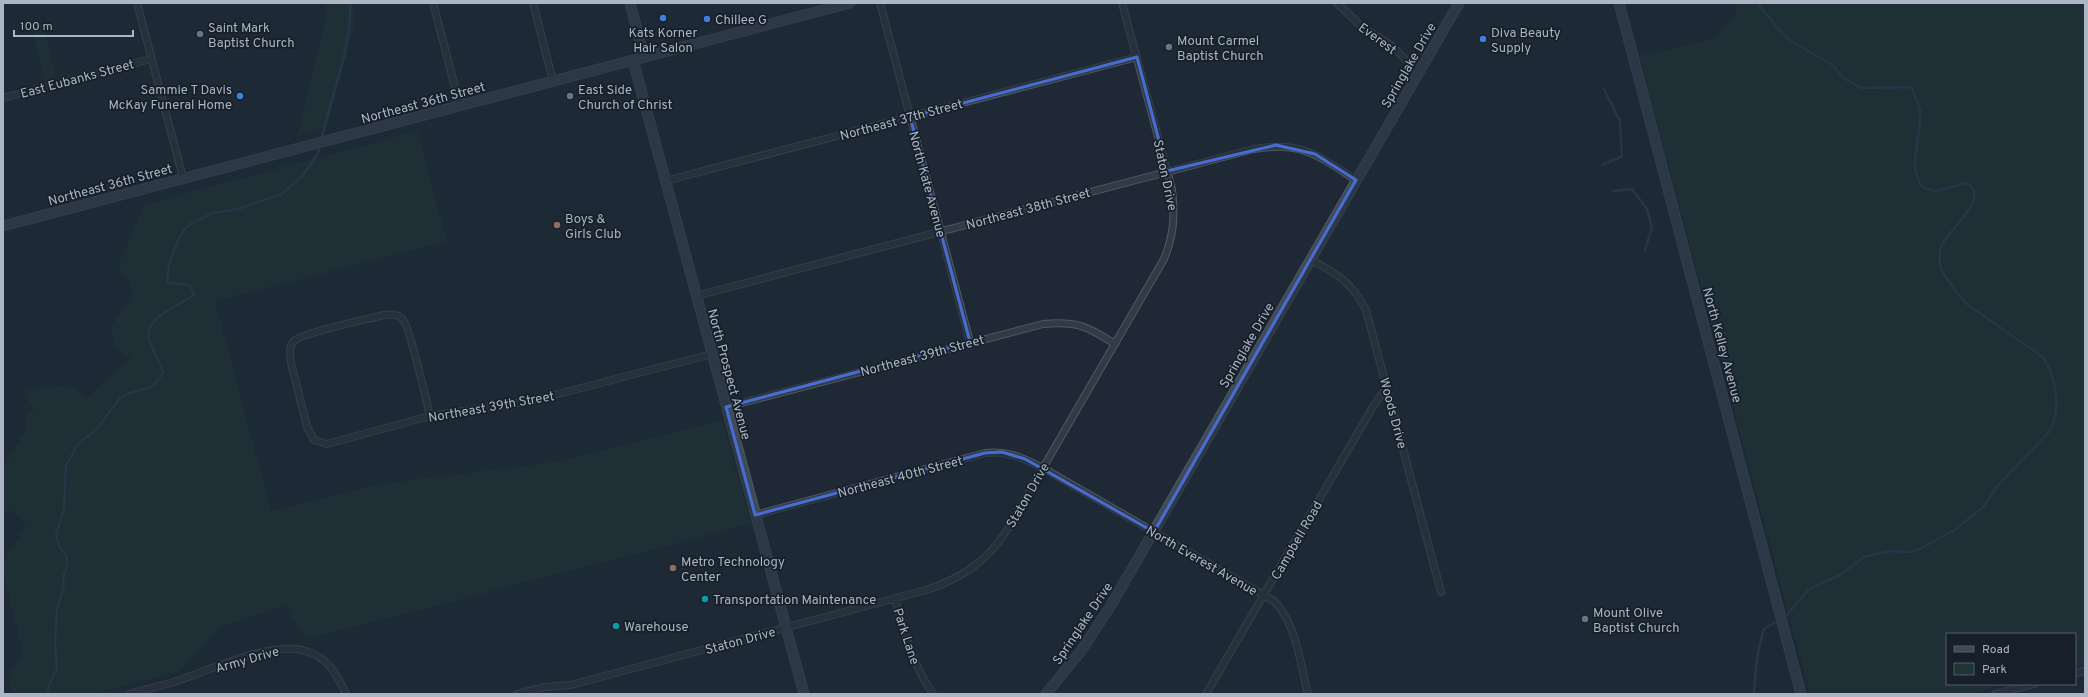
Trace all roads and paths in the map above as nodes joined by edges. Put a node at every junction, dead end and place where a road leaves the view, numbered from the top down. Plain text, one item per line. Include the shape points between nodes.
1 (137, 3) edge
2 (433, 3) edge
3 (533, 3) edge
4 (630, 3) edge
5 (850, 3) edge
6 (880, 3) edge
7 (1122, 3) edge
8 (1337, 3) edge
9 (1459, 3) edge
10 (1619, 3) edge
11 (644, 57) junction
12 (1137, 57) junction
13 (151, 59) junction
14 (633, 60) junction
15 (1420, 70) junction
16 (553, 81) junction
17 (3, 98) edge
18 (460, 106) junction
19 (910, 117) junction
20 (1167, 172) junction
21 (183, 178) junction
22 (1356, 180) junction
23 (665, 181) junction
24 (3, 226) edge
25 (940, 231) junction
26 (1310, 260) junction
27 (696, 296) junction
28 (970, 342) junction
29 (1115, 344) junction
30 (712, 354) junction
31 (1387, 387) junction
32 (726, 407) junction
33 (430, 416) junction
34 (1043, 468) junction
35 (755, 515) junction
36 (1154, 532) junction
37 (1441, 592) dead end
38 (1264, 596) junction
39 (895, 598) junction
40 (786, 628) junction
41 (2030, 685) edge
42 (130, 694) edge
43 (346, 694) edge
44 (518, 694) edge
45 (804, 694) edge
46 (933, 694) edge
47 (1046, 694) edge
48 (1206, 694) edge
49 (1308, 694) edge
50 (1801, 694) edge
51 (1995, 694) edge

1 - 13 street
2 - 18 street
3 - 16 street
4 - 11 street
5 - 11 street, Northeast 36th Street
6 - 19 street, North Kate Avenue
7 - 12 street, Staton Drive
8 - 15 street, Everest via 1362,27 1392,46
9 - 15 street, Springlake Drive
10 - 50 street, North Kelley Avenue
11 - 14 street, Northeast 36th Street
12 - 19 street, Northeast 37th Street
12 - 20 street, Staton Drive
13 - 17 street, East Eubanks Street
13 - 21 street
14 - 16 street, Northeast 36th Street
14 - 23 street, North Prospect Avenue
15 - 22 street, Springlake Drive
16 - 18 street, Northeast 36th Street
18 - 21 street, Northeast 36th Street
19 - 23 street, Northeast 37th Street
19 - 25 street, North Kate Avenue
20 - 22 street, Northeast 38th Street via 1276,145 1315,154
20 - 25 street, Northeast 38th Street
20 - 29 street, Staton Drive via 1175,214 1170,244
21 - 24 street, Northeast 36th Street
22 - 26 street, Springlake Drive
23 - 27 street, North Prospect Avenue
25 - 27 street, Northeast 38th Street
25 - 28 street, North Kate Avenue
26 - 31 street, Woods Drive via 1346,281 1362,301 1371,324
26 - 36 street, Springlake Drive
27 - 30 street, North Prospect Avenue
28 - 29 street, Northeast 39th Street via 1061,322 1093,330
28 - 32 street, Northeast 39th Street
29 - 34 street, Staton Drive
30 - 32 street, North Prospect Avenue
30 - 33 street, Northeast 39th Street via 532,401
31 - 37 street, Woods Drive
31 - 38 street, Campbell Road via 1374,405
32 - 35 street, North Prospect Avenue
33 - 33 street, Northeast 39th Street via 408,329 399,316 384,315 308,334 294,340 289,355 308,427 311,436 317,442 333,443
34 - 35 street, Northeast 40th Street via 1011,453 985,453
34 - 36 street, North Everest Avenue
34 - 39 street, Staton Drive via 1001,539 983,560 950,582
35 - 40 street, North Prospect Avenue
36 - 38 street, North Everest Avenue
36 - 47 street, Springlake Drive via 1096,629
38 - 48 street, Campbell Road
38 - 49 street, North Everest Avenue via 1282,609 1290,625
39 - 40 street, Staton Drive
39 - 46 street, Park Lane via 911,655
40 - 44 street, Staton Drive via 571,685 545,687
40 - 45 street, North Prospect Avenue
41 - 51 street
42 - 43 street, Army Drive via 238,660 294,648 318,656 328,664 337,675

